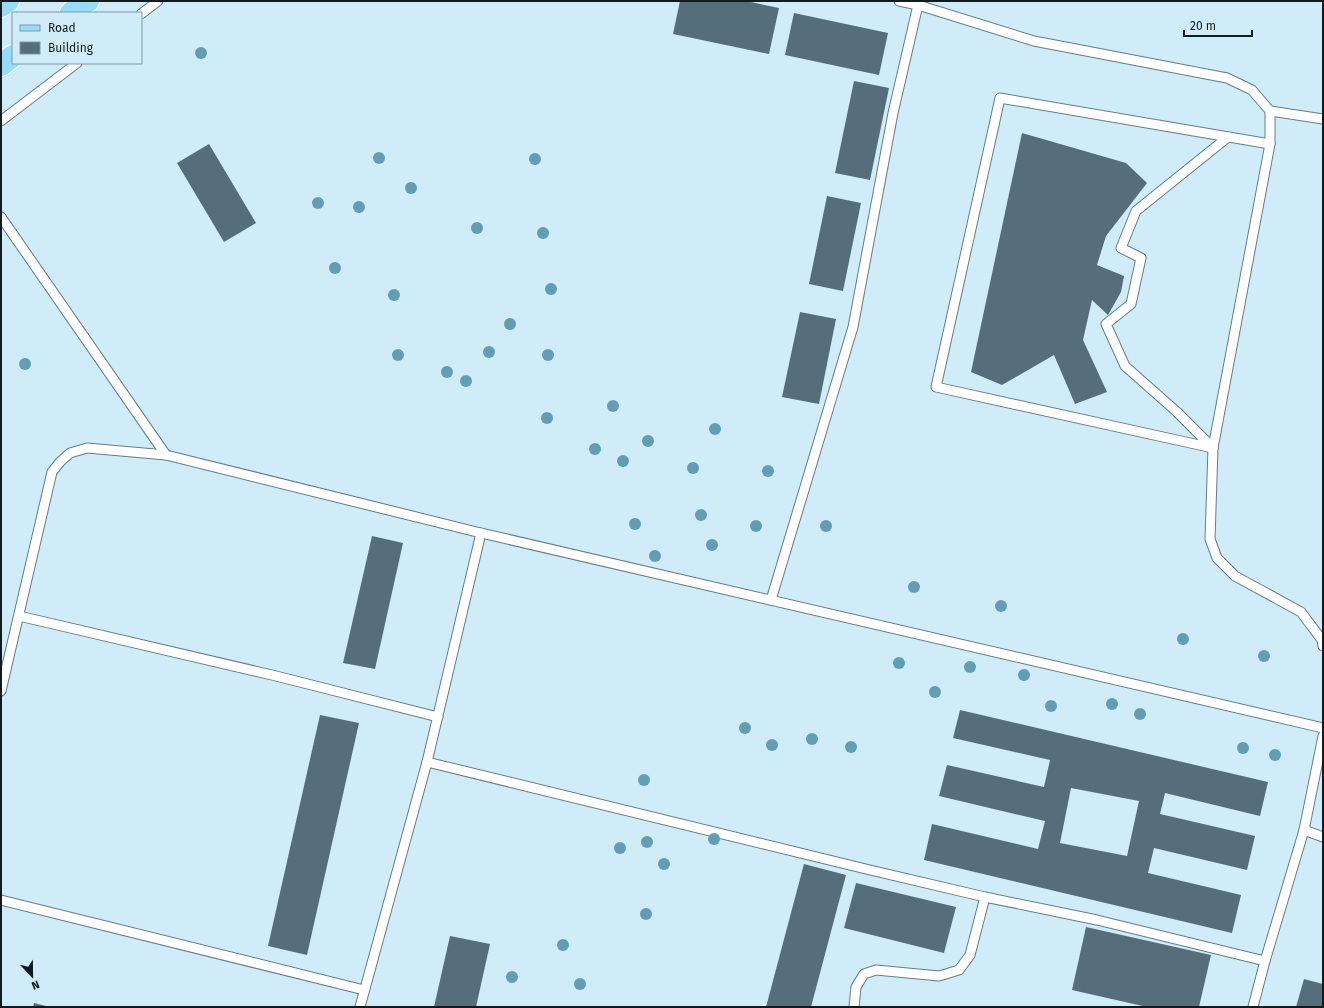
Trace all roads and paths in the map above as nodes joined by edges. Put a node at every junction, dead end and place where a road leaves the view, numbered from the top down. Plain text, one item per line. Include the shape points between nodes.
1 (8, 1) edge
2 (88, 1) edge
3 (158, 1) edge
4 (899, 1) edge
5 (918, 5) junction
6 (1, 6) edge
7 (72, 12) edge
8 (142, 13) edge
9 (12, 57) edge
10 (76, 64) edge
11 (1, 65) edge
12 (1270, 111) junction
13 (1323, 119) edge
14 (1, 121) edge
15 (1228, 137) junction
16 (1270, 144) junction
17 (1, 217) edge
18 (1213, 448) junction
19 (166, 455) junction
20 (481, 533) junction
21 (771, 600) junction
22 (18, 616) junction
23 (1322, 643) edge
24 (1, 691) edge
25 (438, 717) junction
26 (1323, 728) edge
27 (1323, 736) edge
28 (427, 762) junction
29 (1304, 830) junction
30 (1323, 837) edge
31 (985, 897) junction
32 (1, 900) edge
33 (1265, 961) junction
34 (364, 990) junction
35 (360, 1007) edge
36 (854, 1007) edge
37 (1253, 1007) edge

1 - 6 main road
2 - 7 main road
3 - 8 lane
4 - 5 lane
5 - 12 lane via 1034,41 1227,78 1252,90
5 - 21 lane via 893,113 853,327
9 - 11 main road
10 - 14 lane
12 - 13 lane
12 - 16 lane
15 - 16 lane
15 - 18 lane via 1136,211 1121,248 1141,258 1131,304 1106,324 1125,366
15 - 18 lane via 1000,98 936,387
16 - 18 lane
17 - 19 lane
18 - 23 lane via 1210,539 1217,558 1235,576 1301,612
19 - 20 lane
19 - 22 lane via 87,448 70,453 60,462 52,472
20 - 21 lane
20 - 25 lane
21 - 26 lane
22 - 24 lane
22 - 25 lane via 272,674
25 - 28 lane
27 - 29 lane
28 - 31 lane
28 - 34 lane
29 - 30 lane
29 - 33 lane
31 - 33 lane via 1097,920
31 - 36 lane via 970,955 959,970 939,976 876,970 864,974 856,987
32 - 34 lane
33 - 37 lane
34 - 35 lane

